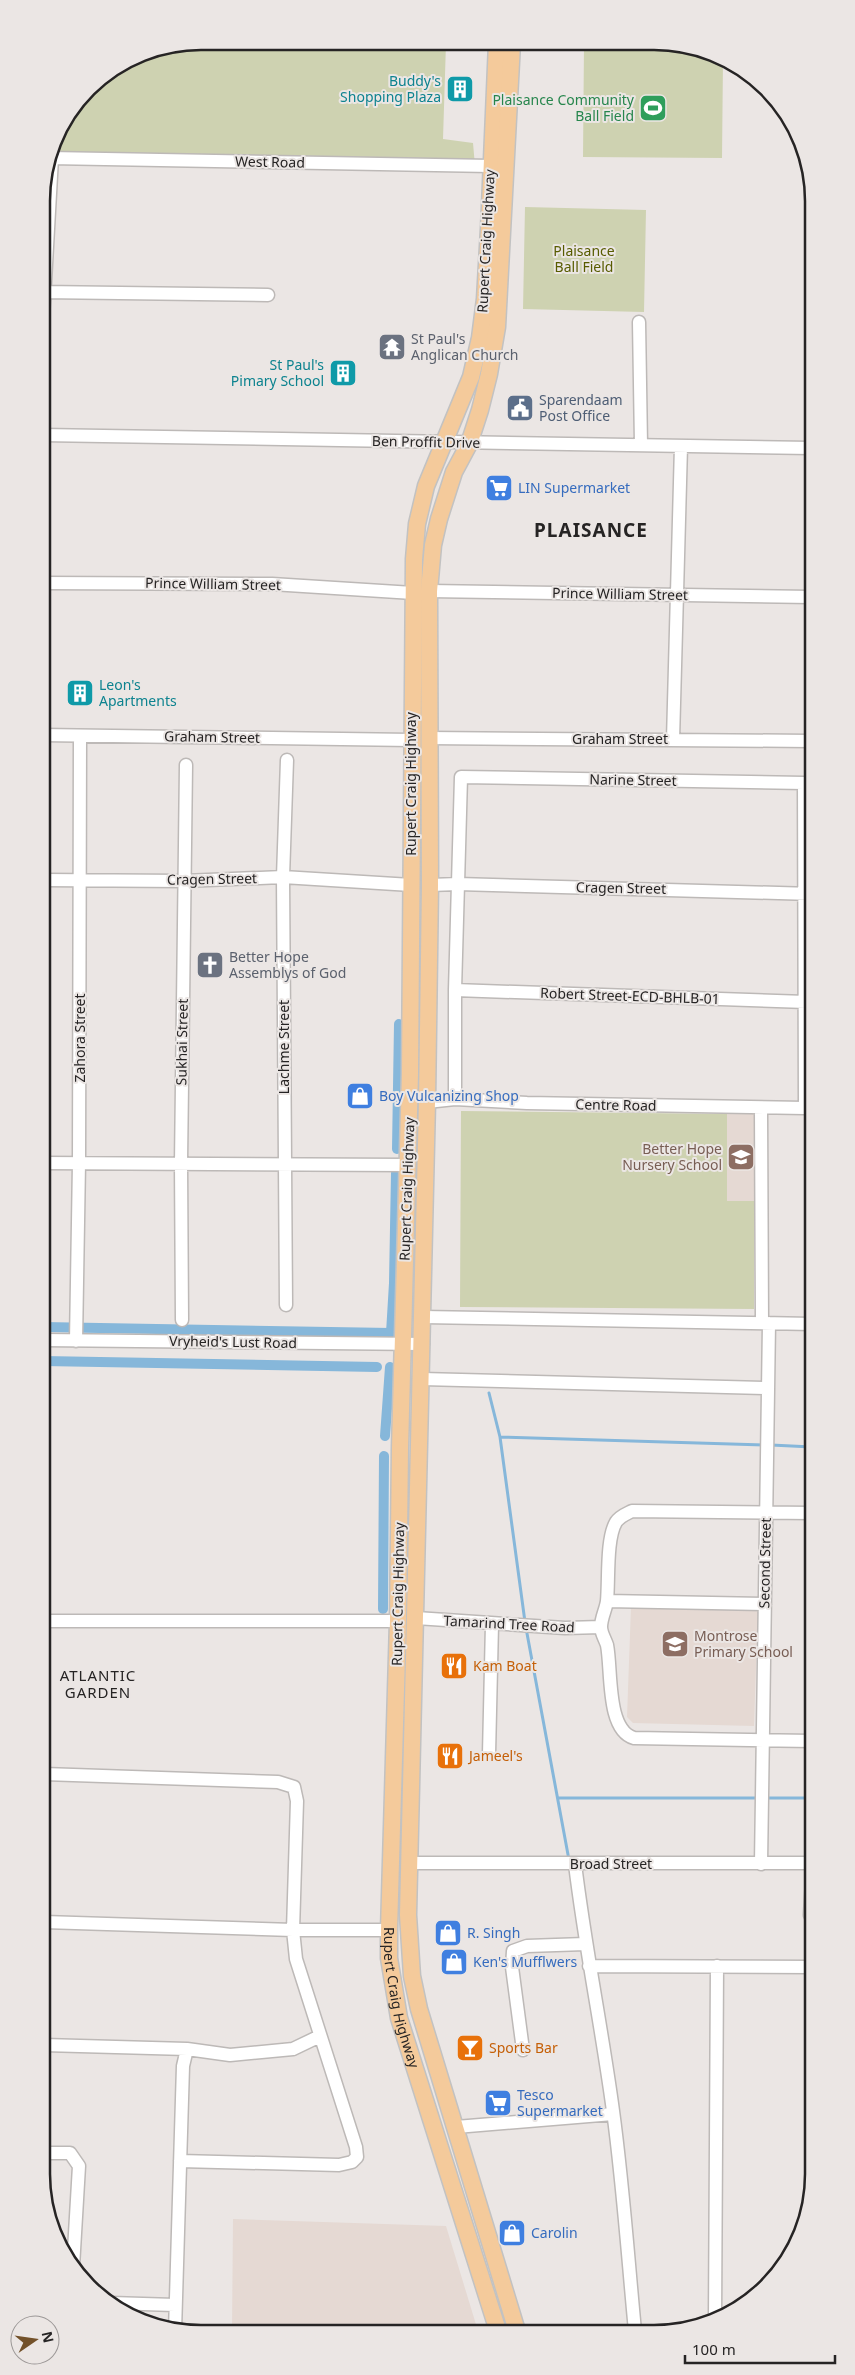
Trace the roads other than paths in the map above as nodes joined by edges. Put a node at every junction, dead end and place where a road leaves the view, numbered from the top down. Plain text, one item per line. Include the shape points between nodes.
1 (497, 50) edge
2 (512, 50) edge
3 (56, 158) edge
4 (491, 166) junction
5 (50, 292) edge
6 (268, 295) dead end
7 (638, 322) dead end
8 (50, 435) edge
9 (445, 442) junction
10 (469, 444) junction
11 (641, 445) junction
12 (681, 446) junction
13 (805, 448) edge
14 (50, 583) edge
15 (430, 591) junction
16 (413, 593) junction
17 (677, 595) junction
18 (805, 597) edge
19 (50, 735) edge
20 (80, 736) junction
21 (420, 739) junction
22 (673, 740) junction
23 (805, 741) edge
24 (287, 760) dead end
25 (186, 765) dead end
26 (805, 805) edge
27 (283, 878) junction
28 (50, 880) edge
29 (80, 881) junction
30 (184, 881) junction
31 (458, 884) junction
32 (430, 885) junction
33 (410, 886) junction
34 (805, 893) edge
35 (455, 990) junction
36 (805, 1002) edge
37 (455, 1099) junction
38 (427, 1102) junction
39 (761, 1108) junction
40 (805, 1108) edge
41 (50, 1163) edge
42 (79, 1163) junction
43 (181, 1163) junction
44 (285, 1164) junction
45 (408, 1166) junction
46 (286, 1305) dead end
47 (423, 1317) junction
48 (182, 1320) dead end
49 (765, 1323) junction
50 (805, 1324) edge
51 (76, 1338) junction
52 (50, 1340) edge
53 (402, 1344) junction
54 (423, 1344) junction
55 (422, 1379) junction
56 (768, 1388) junction
57 (766, 1512) junction
58 (805, 1513) edge
59 (607, 1601) junction
60 (765, 1604) junction
61 (416, 1618) junction
62 (50, 1621) edge
63 (398, 1621) junction
64 (492, 1624) junction
65 (601, 1627) junction
66 (762, 1741) junction
67 (805, 1741) edge
68 (489, 1754) dead end
69 (50, 1774) edge
70 (409, 1863) junction
71 (805, 1863) edge
72 (575, 1864) junction
73 (760, 1864) junction
74 (50, 1922) edge
75 (293, 1930) junction
76 (389, 1930) junction
77 (585, 1944) junction
78 (589, 1966) junction
79 (717, 1966) junction
80 (805, 1967) edge
81 (320, 2036) junction
82 (50, 2045) edge
83 (187, 2049) junction
84 (523, 2050) dead end
85 (614, 2114) junction
86 (456, 2128) junction
87 (50, 2153) edge
88 (180, 2161) junction
89 (74, 2255) edge
90 (123, 2303) edge
91 (175, 2305) junction
92 (715, 2312) edge
93 (176, 2323) edge
94 (496, 2325) edge
95 (515, 2325) edge
96 (634, 2325) edge

1 - 4 main road, Rupert Craig Highway
2 - 10 main road, Rupert Craig Highway via 497,327 490,374
3 - 4 street, West Road
4 - 9 main road, Rupert Craig Highway via 480,338 472,377
5 - 6 street
7 - 11 street
8 - 9 street, Ben Proffit Drive
9 - 10 street, Ben Proffit Drive
9 - 16 main road, Rupert Craig Highway via 426,486 417,524
10 - 11 street, Ben Proffit Drive
10 - 15 main road, Rupert Craig Highway via 454,472 439,519 433,546
11 - 12 street, Ben Proffit Drive
12 - 13 street, Ben Proffit Drive
12 - 17 street
14 - 16 street, Prince William Street via 272,584
15 - 17 street, Prince William Street
15 - 21 main road, Rupert Craig Highway
16 - 21 main road, Rupert Craig Highway
17 - 18 street, Prince William Street
17 - 22 street
19 - 20 street, Graham Street
20 - 21 street, Graham Street
20 - 29 street, Zahora Street
21 - 22 street, Graham Street
21 - 32 main road, Rupert Craig Highway
21 - 33 main road, Rupert Craig Highway
22 - 23 street, Graham Street
24 - 27 street, Lachme Street
25 - 30 street, Sukhai Street
26 - 31 street, Narine Street via 804,783 461,777
27 - 30 street, Cragen Street
27 - 33 street, Cragen Street
27 - 44 street, Lachme Street
28 - 29 street, Cragen Street
29 - 30 street, Cragen Street
29 - 42 street, Zahora Street
30 - 43 street, Sukhai Street
31 - 32 street, Cragen Street
31 - 34 street, Cragen Street
31 - 35 street
32 - 38 main road, Rupert Craig Highway
33 - 45 main road, Rupert Craig Highway
35 - 36 street, Robert Street-ECD-BHLB-01
35 - 37 street
37 - 38 street, Centre Road
37 - 39 street, Centre Road
38 - 47 main road, Rupert Craig Highway
39 - 40 street, Centre Road
39 - 49 street, Second Street
41 - 42 street
42 - 43 street
42 - 51 street, Zahora Street
43 - 44 street
43 - 48 street, Sukhai Street
44 - 45 street
44 - 46 street, Lachme Street
45 - 53 main road, Rupert Craig Highway
47 - 49 street
47 - 54 main road, Rupert Craig Highway
49 - 50 street
49 - 56 street, Second Street
51 - 52 street, Vryheid's Lust Road
51 - 53 street, Vryheid's Lust Road
53 - 54 street, Vryheid's Lust Road
53 - 63 main road, Rupert Craig Highway
54 - 55 main road, Rupert Craig Highway
55 - 56 street
55 - 61 main road, Rupert Craig Highway
56 - 57 street, Second Street
57 - 58 street
57 - 59 street via 632,1511 622,1516 616,1523 610,1547
57 - 60 street, Second Street
59 - 60 street
59 - 65 street
60 - 66 street, Second Street
61 - 64 street, Tamarind Tree Road
61 - 70 main road, Rupert Craig Highway
62 - 63 street
63 - 76 main road, Rupert Craig Highway
64 - 65 street, Tamarind Tree Road
64 - 68 street
65 - 66 street via 607,1646 614,1712 622,1732 628,1736
66 - 67 street
66 - 73 street, Second Street
69 - 75 street via 278,1782 294,1787 297,1801
70 - 72 street, Broad Street
70 - 86 main road, Rupert Craig Highway via 408,1925 412,1976
71 - 73 street, Broad Street
72 - 73 street, Broad Street
72 - 77 street
74 - 75 street
75 - 76 street
75 - 81 street via 296,1959
76 - 94 main road, Rupert Craig Highway via 389,1958 399,2018
77 - 78 street
77 - 84 street via 528,1946 513,1951 512,1967
78 - 79 street
78 - 85 street
79 - 80 street
79 - 92 street
81 - 83 street via 293,2049 274,2052 230,2054
81 - 88 street via 356,2146 357,2157 352,2162 338,2165
82 - 83 street
83 - 88 street via 183,2066
85 - 86 street
85 - 96 street
86 - 95 main road, Rupert Craig Highway
87 - 89 street via 70,2153 79,2166
88 - 91 street
90 - 91 street
91 - 93 street

